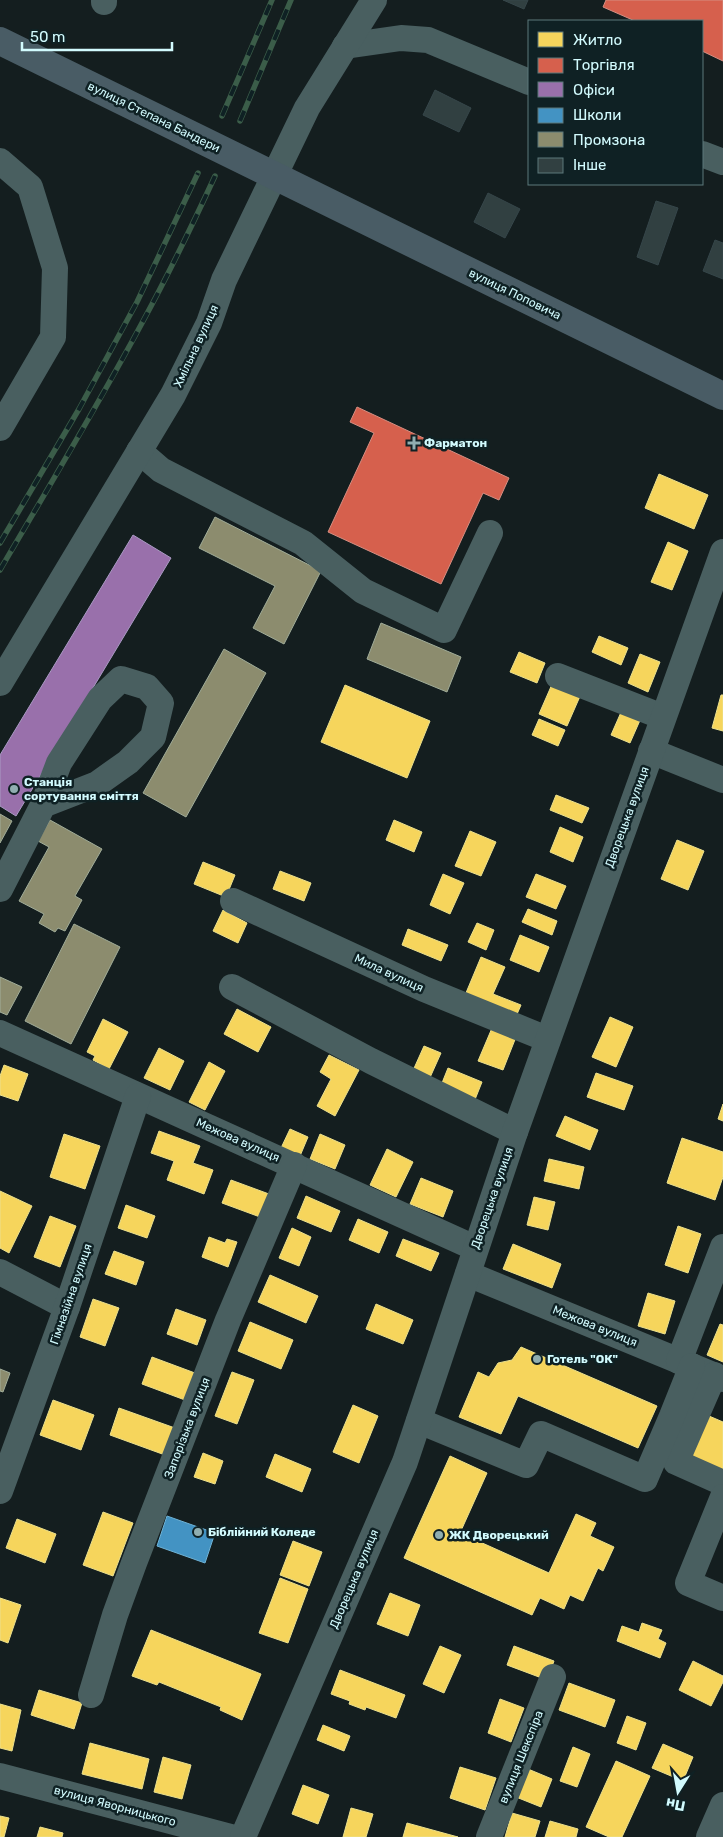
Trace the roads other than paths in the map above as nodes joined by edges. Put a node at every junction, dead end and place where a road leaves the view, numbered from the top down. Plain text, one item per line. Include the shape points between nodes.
1 (374, 0) edge
2 (0, 41) edge
3 (345, 46) junction
4 (528, 82) edge
5 (703, 154) edge
6 (0, 161) edge
7 (723, 162) edge
8 (307, 193) joint
9 (723, 396) edge
10 (0, 428) edge
11 (139, 451) junction
12 (490, 533) dead end
13 (723, 552) edge
14 (558, 676) dead end
15 (0, 683) edge
16 (663, 718) junction
17 (651, 751) junction
18 (723, 780) edge
19 (44, 805) junction
20 (0, 889) edge
21 (233, 901) dead end
22 (232, 987) dead end
23 (0, 1033) edge
24 (548, 1040) junction
25 (138, 1096) junction
26 (515, 1132) junction
27 (294, 1165) junction
28 (723, 1247) edge
29 (476, 1248) junction
30 (0, 1272) edge
31 (468, 1274) junction
32 (67, 1307) junction
33 (702, 1370) edge
34 (419, 1421) junction
35 (723, 1483) edge
36 (0, 1491) edge
37 (723, 1497) edge
38 (723, 1598) edge
39 (553, 1677) dead end
40 (91, 1695) dead end
41 (0, 1776) edge
42 (723, 1805) edge
43 (231, 1837) edge
44 (243, 1837) edge
45 (489, 1837) edge
46 (709, 1837) edge

1 - 3 street, Хмільна вулиця
2 - 8 main road, вулиця Степана Бандери
3 - 4 street via 401,38 428,40
3 - 11 street, Хмільна вулиця via 307,108 224,280 209,324 173,395
5 - 7 street
6 - 10 street via 30,186 55,268 53,337
8 - 9 main road, вулиця Поповича
11 - 12 street via 161,470 303,543 363,592 444,630
11 - 15 street, Хмільна вулиця
13 - 16 street, Дворецька вулиця
14 - 16 street
16 - 17 street, Дворецька вулиця
17 - 18 street
17 - 24 street, Дворецька вулиця
19 - 19 street via 97,784 128,762 153,737 161,703 147,687 121,679 100,698 59,763
19 - 20 street
21 - 24 street, Мила вулиця via 424,989
22 - 26 street via 371,1062
23 - 25 street, Межова вулиця
24 - 26 street, Дворецька вулиця
25 - 27 street, Межова вулиця
25 - 32 street, Гімназійна вулиця
26 - 29 street, Дворецька вулиця
27 - 29 street, Межова вулиця
27 - 40 street, Запорізька вулиця via 228,1320 134,1563
28 - 33 street
29 - 31 street, Дворецька вулиця
30 - 32 street
31 - 33 street, Межова вулиця
31 - 34 street, Дворецька вулиця
32 - 36 street, Гімназійна вулиця
33 - 34 street via 672,1416 645,1479 541,1434 526,1465
33 - 35 street via 676,1462
34 - 44 street, Дворецька вулиця via 405,1462
37 - 38 street via 688,1583
39 - 45 street, вулиця Шекспіра
41 - 43 street, вулиця Яворницького
42 - 46 street

